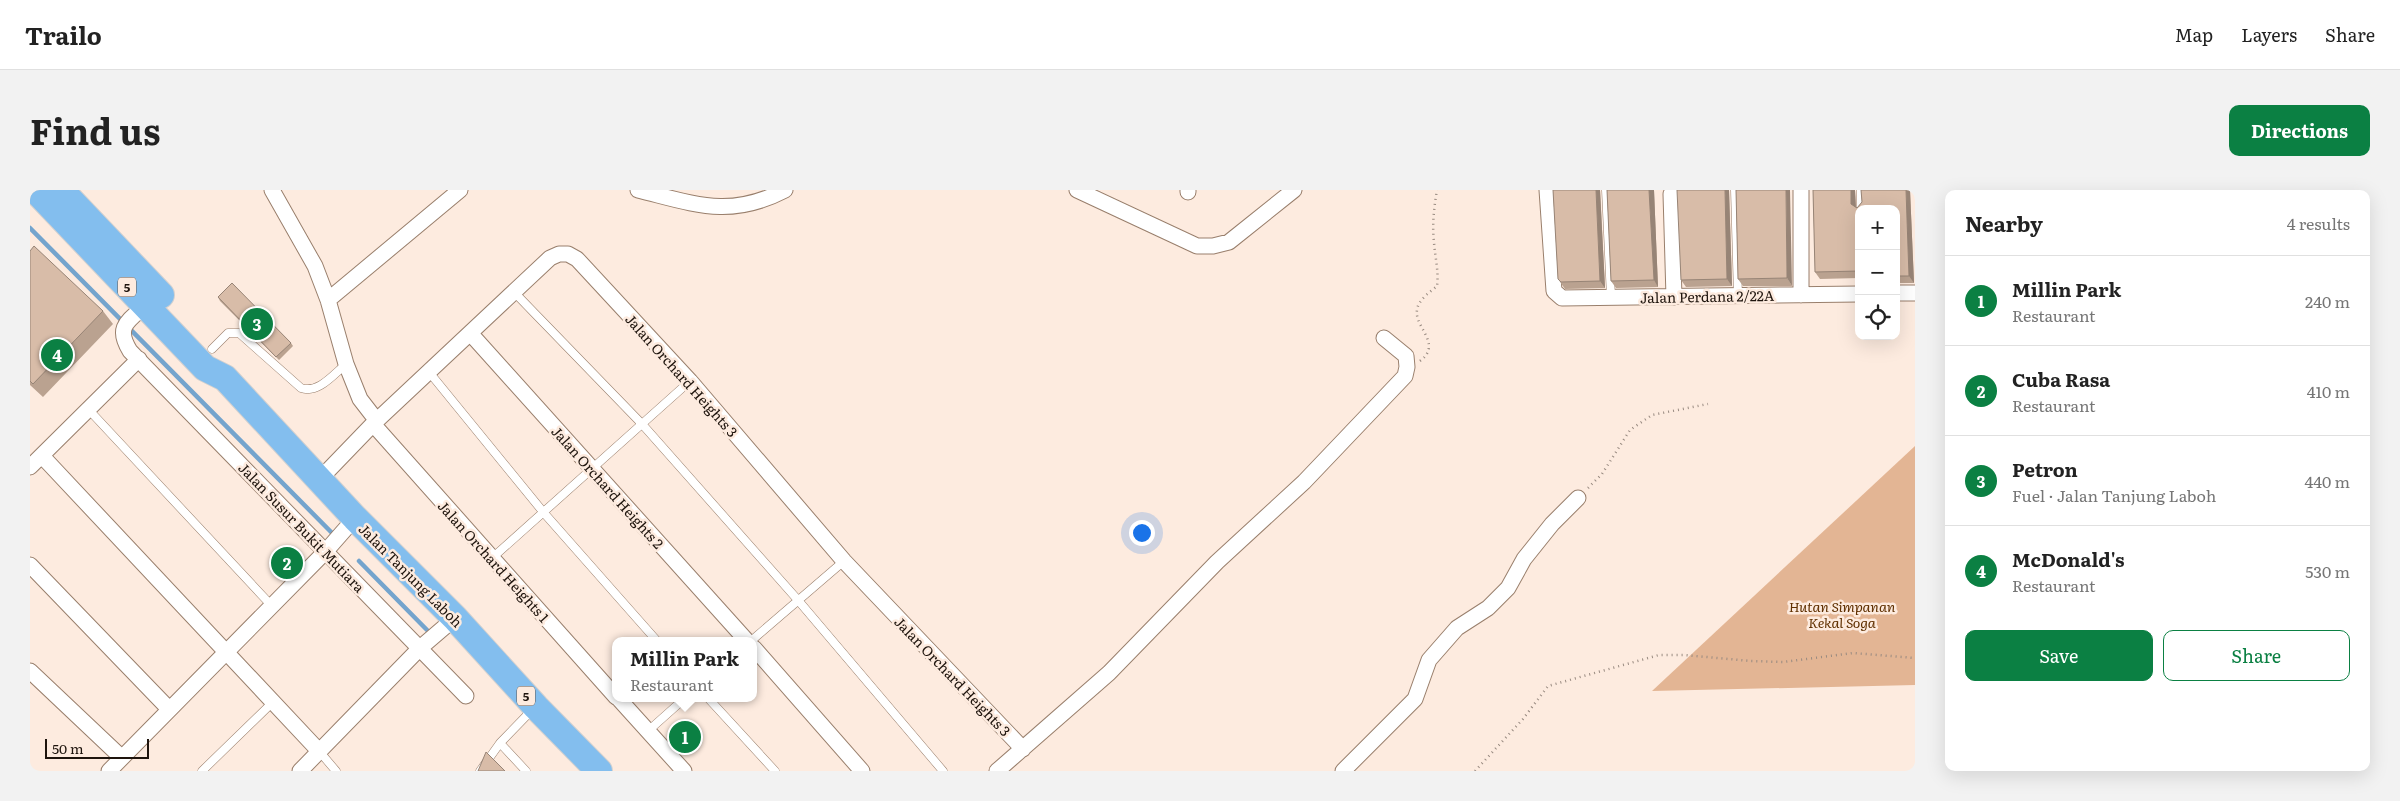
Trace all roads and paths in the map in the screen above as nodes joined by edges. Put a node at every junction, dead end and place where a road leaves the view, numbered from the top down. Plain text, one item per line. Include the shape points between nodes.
1 (35, 190) edge
2 (61, 190) edge
3 (272, 190) edge
4 (460, 190) edge
5 (638, 190) edge
6 (784, 190) edge
7 (1077, 190) edge
8 (1294, 190) edge
9 (1438, 190) edge
10 (1547, 190) edge
11 (1606, 190) edge
12 (1735, 190) edge
13 (1801, 190) edge
14 (1861, 190) edge
15 (1671, 194) dead end
16 (1861, 205) edge
17 (513, 291) junction
18 (1900, 293) edge
19 (1915, 293) edge
20 (1855, 294) edge
21 (1800, 295) junction
22 (1738, 296) junction
23 (1674, 297) junction
24 (1611, 298) junction
25 (328, 300) junction
26 (134, 316) junction
27 (470, 333) junction
28 (1384, 338) dead end
29 (212, 349) junction
30 (139, 359) junction
31 (346, 364) junction
32 (1407, 367) junction
33 (428, 372) junction
34 (225, 378) junction
35 (690, 381) junction
36 (1708, 404) dead end
37 (89, 410) junction
38 (375, 423) junction
39 (642, 424) junction
40 (42, 456) junction
41 (332, 466) junction
42 (30, 467) edge
43 (592, 469) junction
44 (1578, 498) joint
45 (544, 513) junction
46 (339, 536) junction
47 (491, 559) junction
48 (844, 561) junction
49 (30, 565) edge
50 (797, 600) junction
51 (271, 606) junction
52 (455, 618) junction
53 (653, 637) edge
54 (745, 637) edge
55 (754, 637) edge
56 (420, 648) junction
57 (757, 651) edge
58 (226, 653) junction
59 (1915, 658) edge
60 (30, 671) edge
61 (612, 692) edge
62 (466, 696) dead end
63 (273, 702) junction
64 (621, 702) edge
65 (681, 702) edge
66 (712, 702) edge
67 (536, 706) junction
68 (169, 709) junction
69 (648, 732) junction
70 (500, 743) junction
71 (1023, 749) junction
72 (319, 751) junction
73 (121, 757) junction
74 (109, 771) edge
75 (202, 771) edge
76 (300, 771) edge
77 (336, 771) edge
78 (480, 771) edge
79 (526, 771) edge
80 (600, 771) edge
81 (684, 771) edge
82 (775, 771) edge
83 (862, 771) edge
84 (943, 771) edge
85 (997, 771) edge
86 (1342, 771) edge
87 (1475, 771) edge

1 - 26 highway, Jalan Tanjung Laboh / 5
2 - 29 highway, Jalan Tanjung Laboh / 5
3 - 25 street, Jalan Orchard Heights 1 via 315,266
4 - 25 street
5 - 6 street via 708,207 737,208 765,200
7 - 8 street via 1197,246 1228,242
9 - 32 path via 1434,240 1438,286 1427,294 1417,309 1418,320 1429,343 1425,357
10 - 24 street, Jalan Perdana 2/22A via 1556,295 1562,298
11 - 24 lane
12 - 22 lane
13 - 21 street
14 - 16 lane
15 - 23 street
17 - 27 street, Jalan Orchard Heights 3
17 - 35 street, Jalan Orchard Heights 3 via 550,258 560,254 572,256
17 - 39 lane
18 - 19 street
20 - 21 street, Jalan Perdana 2/22A
21 - 22 street, Jalan Perdana 2/22A
22 - 23 street, Jalan Perdana 2/22A
23 - 24 street, Jalan Perdana 2/22A
25 - 31 street, Jalan Orchard Heights 1
26 - 30 street, Jalan Susur Bukit Mutiara via 122,336
26 - 34 highway, Jalan Tanjung Laboh / 5 via 205,368
27 - 33 street, Jalan Orchard Heights 3
27 - 43 street, Jalan Orchard Heights 2
28 - 32 street via 1406,356
29 - 31 lane via 228,334 239,333 301,388 308,390 315,390
29 - 34 highway, Jalan Tanjung Laboh / 5
30 - 37 street
30 - 46 street, Jalan Susur Bukit Mutiara
31 - 38 street, Jalan Orchard Heights 1 via 360,399
32 - 71 street via 1405,376 1304,482 1217,562 1109,673
33 - 38 street, Jalan Orchard Heights 3
33 - 45 lane
34 - 41 highway, Jalan Tanjung Laboh / 5
35 - 39 lane
35 - 48 street, Jalan Orchard Heights 3
36 - 44 path via 1652,415 1630,430 1602,474
37 - 40 street
37 - 51 lane
38 - 41 street, Jalan Orchard Heights 3
38 - 47 street, Jalan Orchard Heights 1
39 - 43 lane
39 - 50 lane
40 - 42 street
40 - 58 street
41 - 46 highway, Jalan Tanjung Laboh / 5
43 - 45 lane
43 - 54 street, Jalan Orchard Heights 2
44 - 86 street via 1524,559 1508,588 1488,608 1457,628 1429,660 1415,699
45 - 47 lane
45 - 53 lane
46 - 51 street
46 - 52 highway, Jalan Tanjung Laboh / 5
46 - 56 street, Jalan Susur Bukit Mutiara
47 - 61 street, Jalan Orchard Heights 1
48 - 50 lane
48 - 71 street, Jalan Orchard Heights 3
49 - 68 street
50 - 55 lane
50 - 84 lane
51 - 58 street
52 - 56 street
52 - 67 highway, Jalan Tanjung Laboh / 5
56 - 62 street, Jalan Susur Bukit Mutiara
56 - 72 street
57 - 83 street
58 - 63 street
58 - 68 street
59 - 87 path via 1853,653 1783,662 1659,655 1548,686 1523,720
60 - 73 street
63 - 72 street
63 - 75 lane
64 - 69 street, Jalan Orchard Heights 1
65 - 69 lane
66 - 82 lane
67 - 70 lane
67 - 80 highway, Jalan Tanjung Laboh / 5
68 - 73 street
69 - 81 street, Jalan Orchard Heights 1
70 - 78 lane
70 - 79 lane
71 - 85 street
72 - 76 street
72 - 77 lane
73 - 74 street

